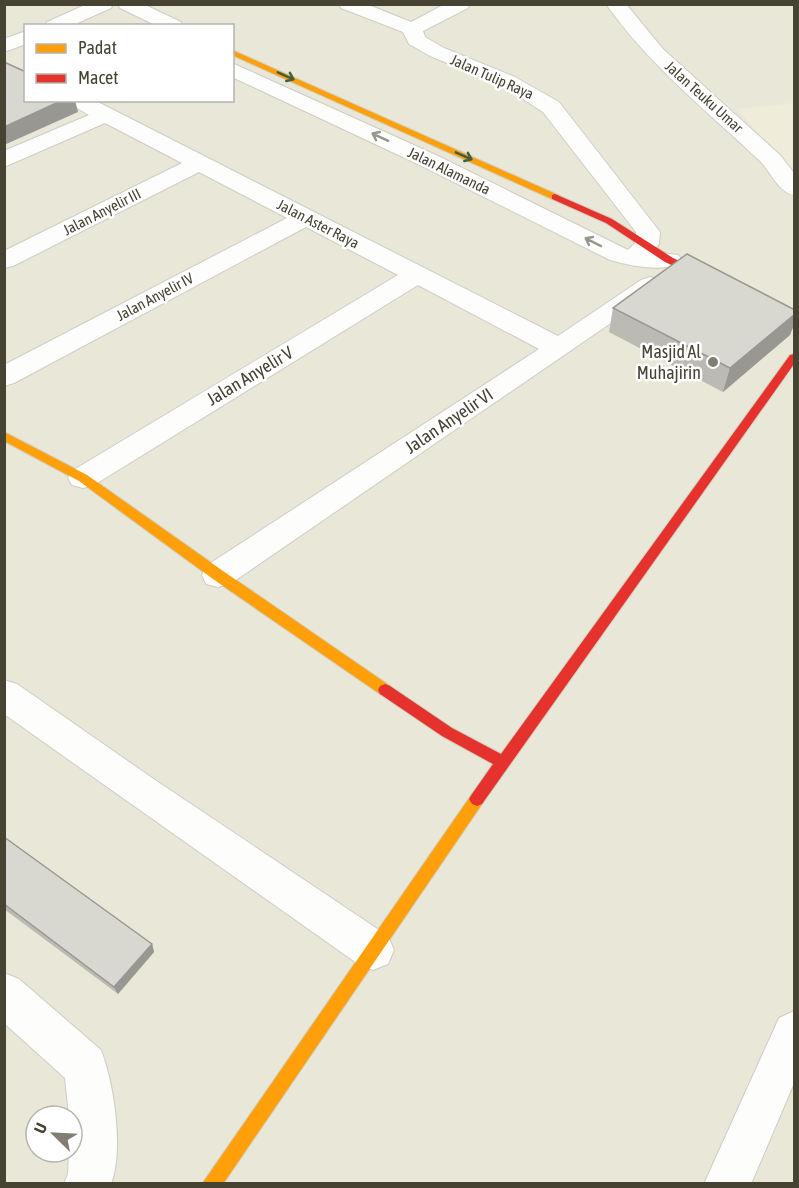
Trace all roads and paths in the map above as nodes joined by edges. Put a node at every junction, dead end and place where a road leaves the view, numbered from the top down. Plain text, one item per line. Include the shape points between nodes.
1 (127, 4) edge
2 (348, 4) edge
3 (461, 4) edge
4 (615, 4) edge
5 (100, 5) edge
6 (58, 24) edge
7 (136, 24) edge
8 (170, 24) edge
9 (412, 29) junction
10 (24, 38) edge
11 (4, 46) edge
12 (234, 53) edge
13 (234, 70) edge
14 (81, 102) edge
15 (106, 115) junction
16 (4, 160) edge
17 (199, 163) junction
18 (795, 188) edge
19 (305, 218) junction
20 (640, 252) junction
21 (4, 261) edge
22 (673, 263) junction
23 (417, 275) junction
24 (795, 326) edge
25 (559, 348) junction
26 (795, 357) edge
27 (4, 377) edge
28 (4, 435) edge
29 (83, 478) junction
30 (218, 575) junction
31 (4, 694) edge
32 (503, 762) junction
33 (373, 950) junction
34 (4, 994) edge
35 (795, 1033) edge
36 (87, 1184) edge
37 (211, 1184) edge
38 (727, 1184) edge

1 - 8 street
2 - 9 street, Jalan Tulip Raya
3 - 9 street
4 - 18 street, Jalan Teuku Umar via 656,53 772,160
5 - 6 street
5 - 7 street
9 - 20 street, Jalan Tulip Raya via 416,40 437,52 508,81 551,107 645,229 648,236
10 - 11 street
12 -> 20 street, Jalan Alamanda via 609,222
20 -> 13 street, Jalan Alamanda via 619,255
14 - 15 street, Jalan Aster Raya
15 - 16 street
15 - 17 street, Jalan Aster Raya
17 - 19 street, Jalan Aster Raya
17 - 21 street, Jalan Anyelir III
19 - 23 street, Jalan Aster Raya
19 - 27 street, Jalan Anyelir IV
20 - 22 street, Jalan Alamanda
22 - 24 street
22 - 25 street, Jalan Anyelir VI
23 - 25 street, Jalan Aster Raya
23 - 29 street, Jalan Anyelir V
25 - 30 street, Jalan Anyelir VI
26 - 32 street
28 - 29 street
29 - 30 street
30 - 32 street via 447,732
31 - 33 street
32 - 33 street
33 - 37 street
34 - 36 street via 85,1066 93,1137
35 - 38 street

